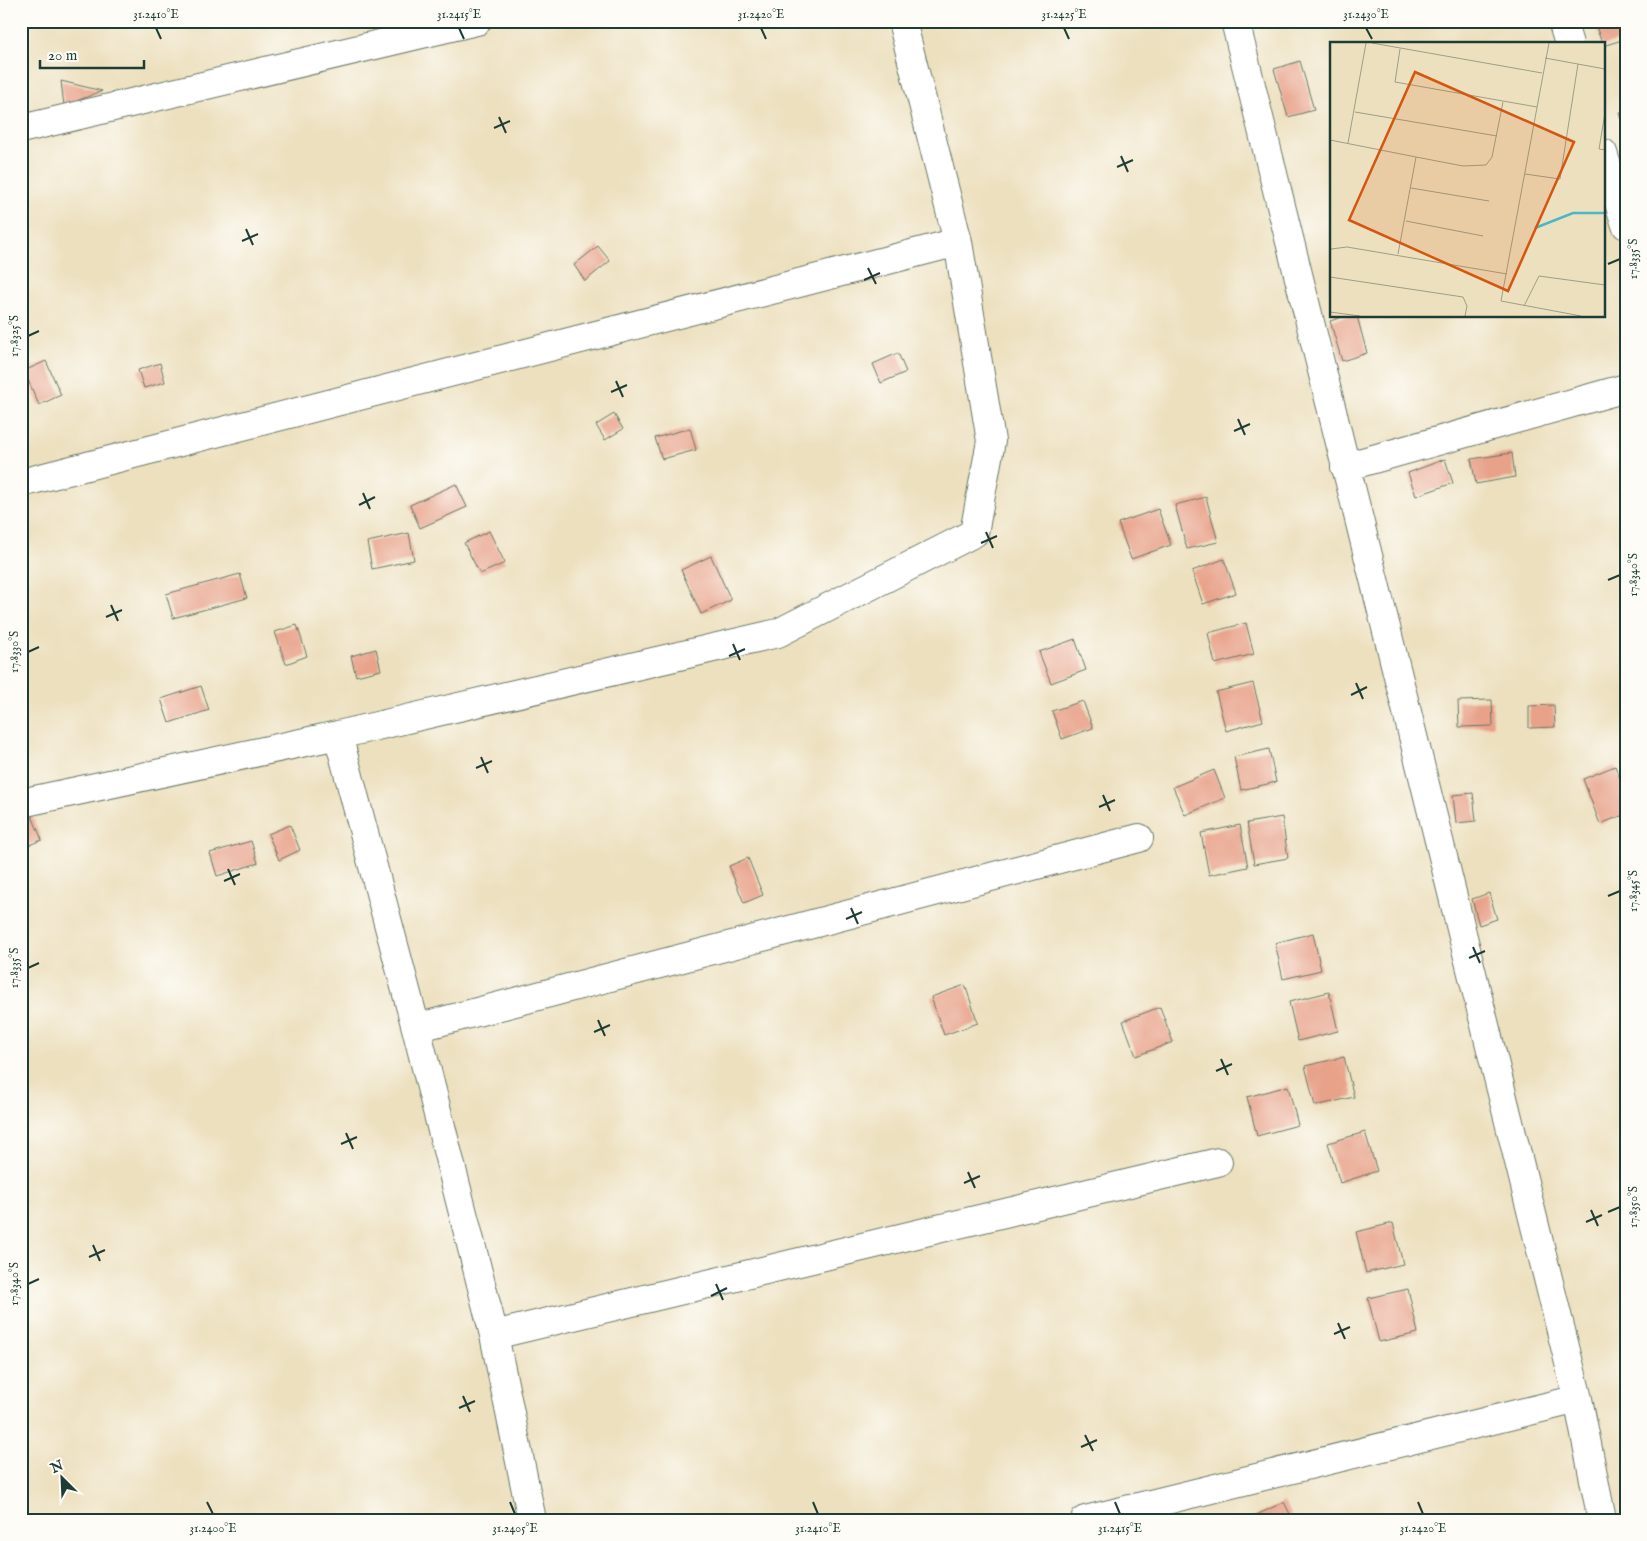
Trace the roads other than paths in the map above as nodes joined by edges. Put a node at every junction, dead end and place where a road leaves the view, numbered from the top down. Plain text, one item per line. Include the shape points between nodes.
1 (478, 21) edge
2 (902, 21) edge
3 (1235, 21) edge
4 (1562, 21) edge
5 (1568, 42) edge
6 (21, 129) edge
7 (1604, 156) edge
8 (1626, 225) edge
9 (958, 242) junction
10 (1626, 388) edge
11 (1345, 467) junction
12 (21, 483) edge
13 (338, 735) junction
14 (21, 803) edge
15 (1139, 838) dead end
16 (416, 1028) junction
17 (1218, 1162) dead end
18 (494, 1335) junction
19 (1578, 1399) junction
20 (532, 1520) edge
21 (1085, 1520) edge
22 (1602, 1520) edge

1 - 6 street
2 - 9 street
3 - 11 street
4 - 5 street
7 - 8 street
9 - 12 street
9 - 13 street via 991,441 974,533 778,633
10 - 11 street
11 - 19 street
13 - 14 street
13 - 16 street
15 - 16 street
16 - 18 street
17 - 18 street
18 - 20 street
19 - 21 street
19 - 22 street

